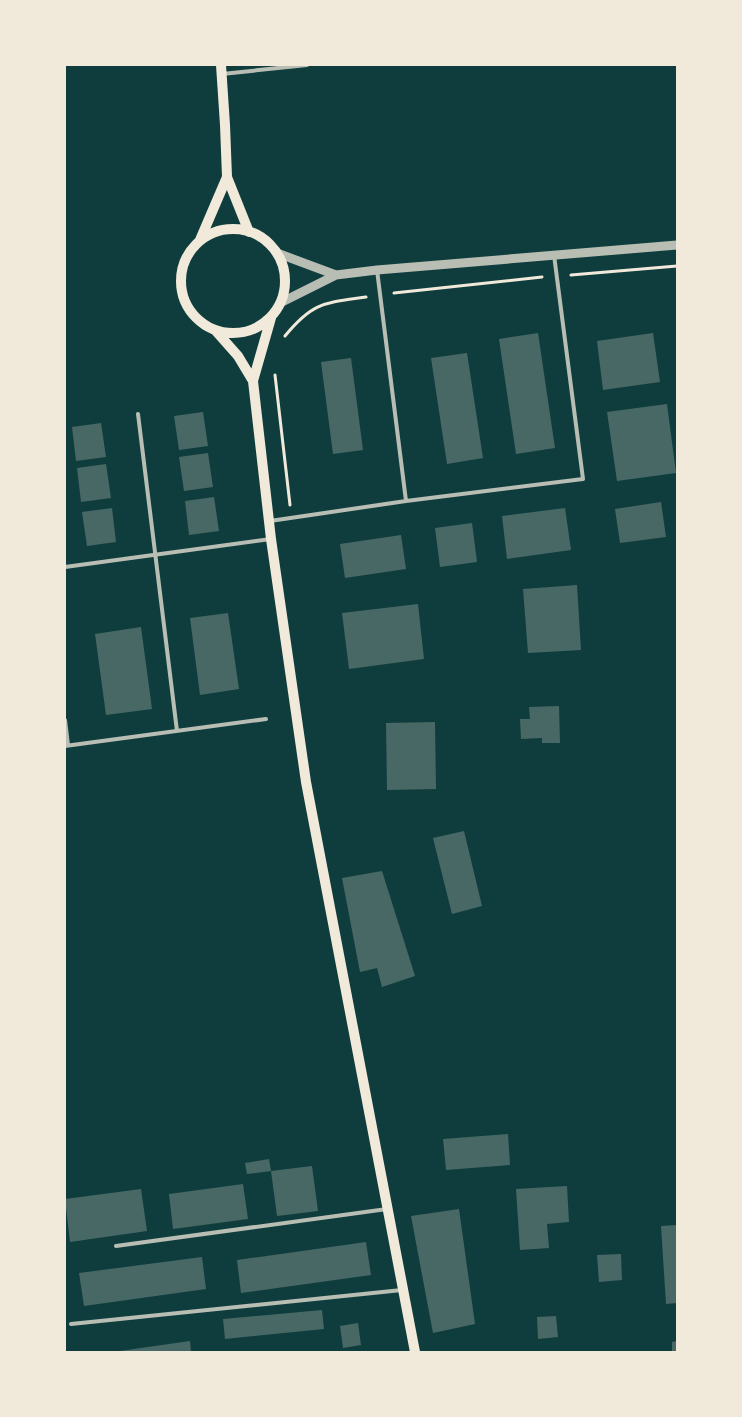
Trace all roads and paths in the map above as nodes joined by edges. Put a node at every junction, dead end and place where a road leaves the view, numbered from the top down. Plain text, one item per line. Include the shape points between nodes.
1 (307, 65) edge
2 (221, 70) edge
3 (227, 177) junction
4 (249, 232) junction
5 (200, 240) junction
6 (677, 245) edge
7 (277, 253) junction
8 (554, 255) junction
9 (677, 266) edge
10 (377, 270) junction
11 (336, 276) junction
12 (556, 276) junction
13 (379, 295) junction
14 (282, 302) junction
15 (271, 318) junction
16 (215, 330) junction
17 (283, 339) dead end
18 (275, 367) dead end
19 (253, 381) junction
20 (138, 414) dead end
21 (406, 501) junction
22 (292, 518) junction
23 (269, 521) junction
24 (271, 539) junction
25 (155, 555) junction
26 (65, 567) edge
27 (266, 719) dead end
28 (65, 720) edge
29 (177, 731) junction
30 (67, 746) edge
31 (389, 1208) junction
32 (116, 1246) dead end
33 (404, 1290) junction
34 (71, 1324) dead end
35 (415, 1352) edge

1 - 2 lane
2 - 3 main road
3 - 4 main road
3 - 5 main road
4 - 5 main road via 230,228
4 - 7 main road via 267,242
5 - 16 main road via 187,256 182,276 183,294 190,309
6 - 8 street
7 - 11 street
7 - 14 main road via 285,276
8 - 10 street
8 - 12 lane
9 - 12 path
10 - 11 street
10 - 13 lane
11 - 14 street
12 - 13 path
12 - 21 lane via 582,479
13 - 17 path via 316,307 300,318
13 - 21 lane
14 - 15 main road
15 - 16 main road via 245,332
15 - 19 main road
16 - 19 main road via 238,356
18 - 22 path
19 - 23 main road
20 - 25 lane
21 - 22 lane
22 - 23 lane
23 - 24 main road
24 - 25 lane
24 - 31 main road via 306,782
25 - 26 lane
25 - 29 lane
27 - 29 lane
28 - 30 lane
29 - 30 lane
31 - 32 lane
31 - 33 main road
33 - 34 lane
33 - 35 main road

